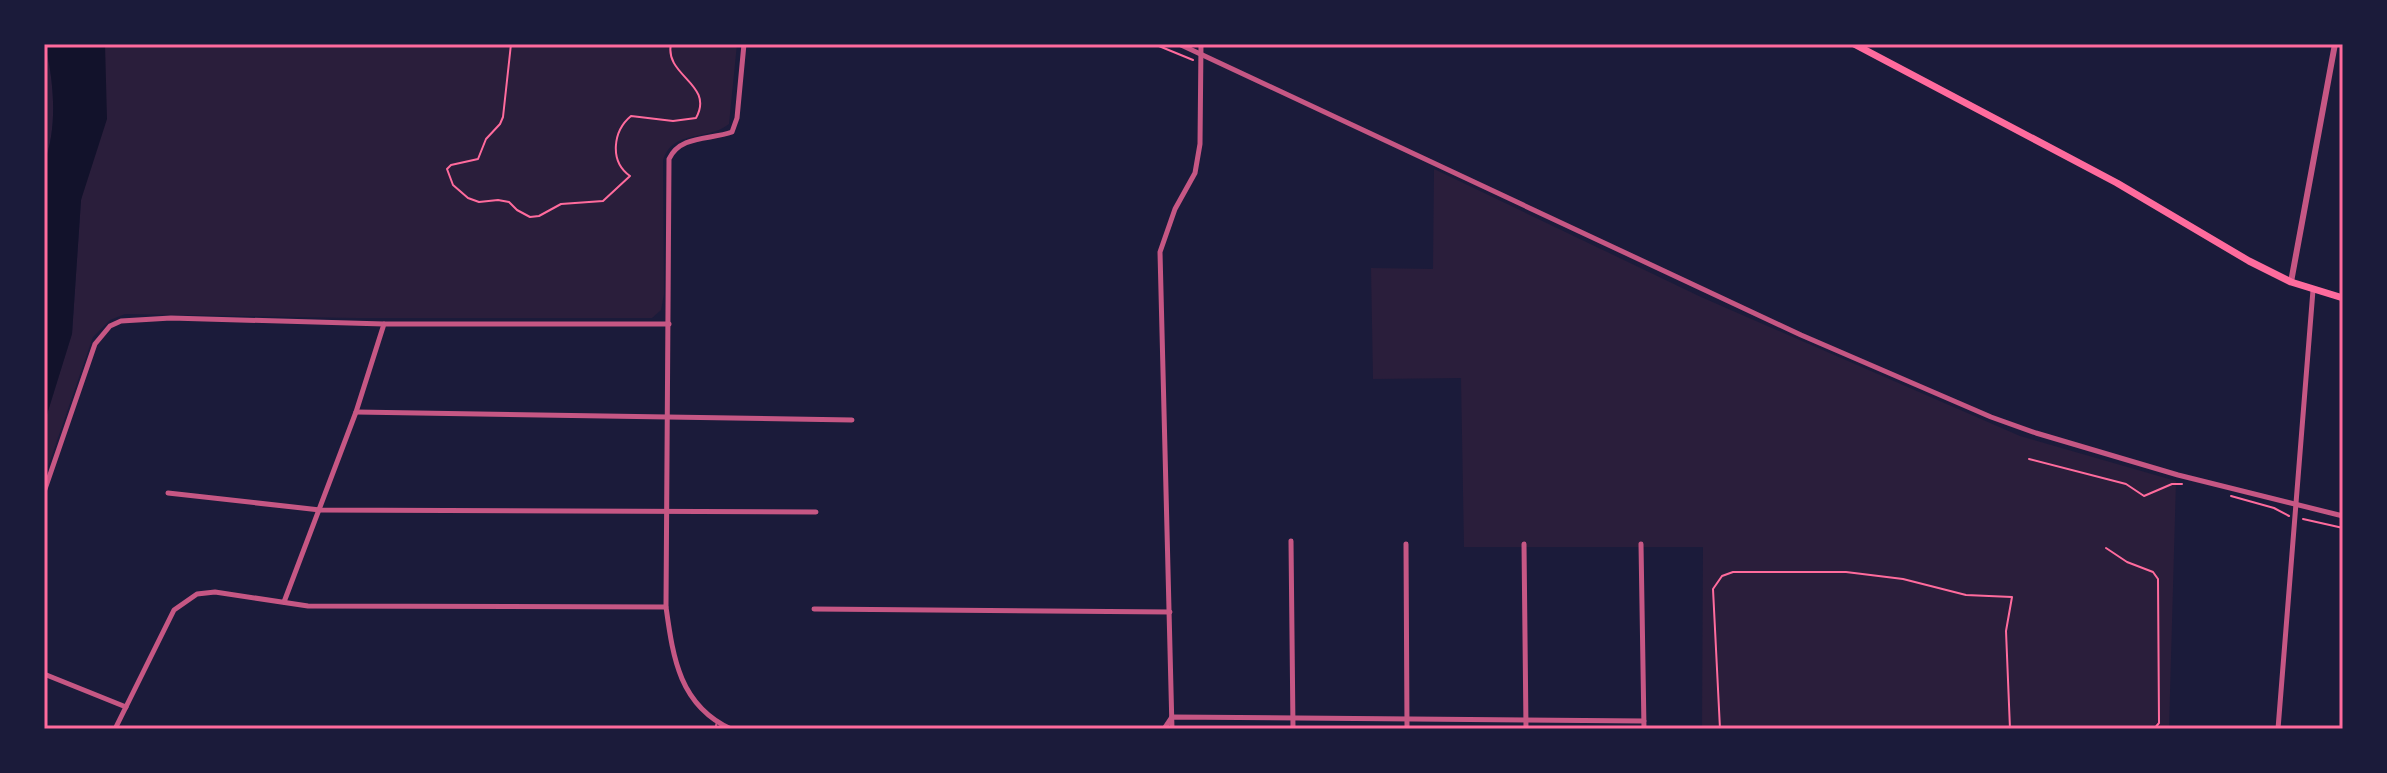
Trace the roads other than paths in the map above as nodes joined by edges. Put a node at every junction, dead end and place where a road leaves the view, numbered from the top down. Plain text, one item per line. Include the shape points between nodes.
1 (744, 44) edge
2 (1179, 44) edge
3 (1201, 44) edge
4 (1854, 44) edge
5 (2335, 44) edge
6 (1201, 55) junction
7 (2291, 282) junction
8 (2313, 290) junction
9 (2343, 298) edge
10 (384, 324) junction
11 (669, 324) junction
12 (356, 412) junction
13 (669, 417) junction
14 (852, 420) dead end
15 (44, 492) edge
16 (168, 493) dead end
17 (2295, 505) junction
18 (320, 510) junction
19 (669, 512) junction
20 (816, 512) dead end
21 (2343, 516) edge
22 (1291, 541) dead end
23 (1406, 544) dead end
24 (1524, 544) dead end
25 (1641, 544) dead end
26 (284, 602) junction
27 (666, 607) junction
28 (814, 609) dead end
29 (1170, 612) junction
30 (44, 674) edge
31 (126, 707) junction
32 (1172, 717) junction
33 (1293, 718) junction
34 (1407, 719) junction
35 (1526, 719) junction
36 (717, 720) junction
37 (1644, 721) junction
38 (115, 729) edge
39 (715, 729) edge
40 (731, 729) edge
41 (1164, 729) edge
42 (1172, 729) edge
43 (1293, 729) edge
44 (1407, 729) edge
45 (1526, 729) edge
46 (1644, 729) edge
47 (2278, 729) edge

1 - 11 street via 732,132 682,143 669,159
2 - 6 street
3 - 6 street
4 - 7 main road
5 - 7 street
6 - 17 street via 1801,335 1991,417
6 - 29 street via 1195,173 1160,252
7 - 8 main road
8 - 9 main road
8 - 17 street
10 - 11 street
10 - 12 street
10 - 15 street via 171,318 110,326 95,344
11 - 13 street
12 - 13 street
12 - 18 street
13 - 14 street
13 - 19 street
16 - 18 street
17 - 21 street
17 - 47 street
18 - 19 street
18 - 26 street
19 - 20 street
19 - 27 street
22 - 33 street
23 - 34 street
24 - 35 street
25 - 37 street
26 - 27 street
26 - 31 street via 197,594 174,610
27 - 36 street via 678,670 700,705
28 - 29 street
29 - 32 street
30 - 31 street
31 - 38 street
32 - 33 street
32 - 41 street
32 - 42 street
33 - 34 street
33 - 43 street
34 - 35 street
34 - 44 street
35 - 37 street
35 - 45 street
36 - 39 lane
36 - 40 street
37 - 46 street

